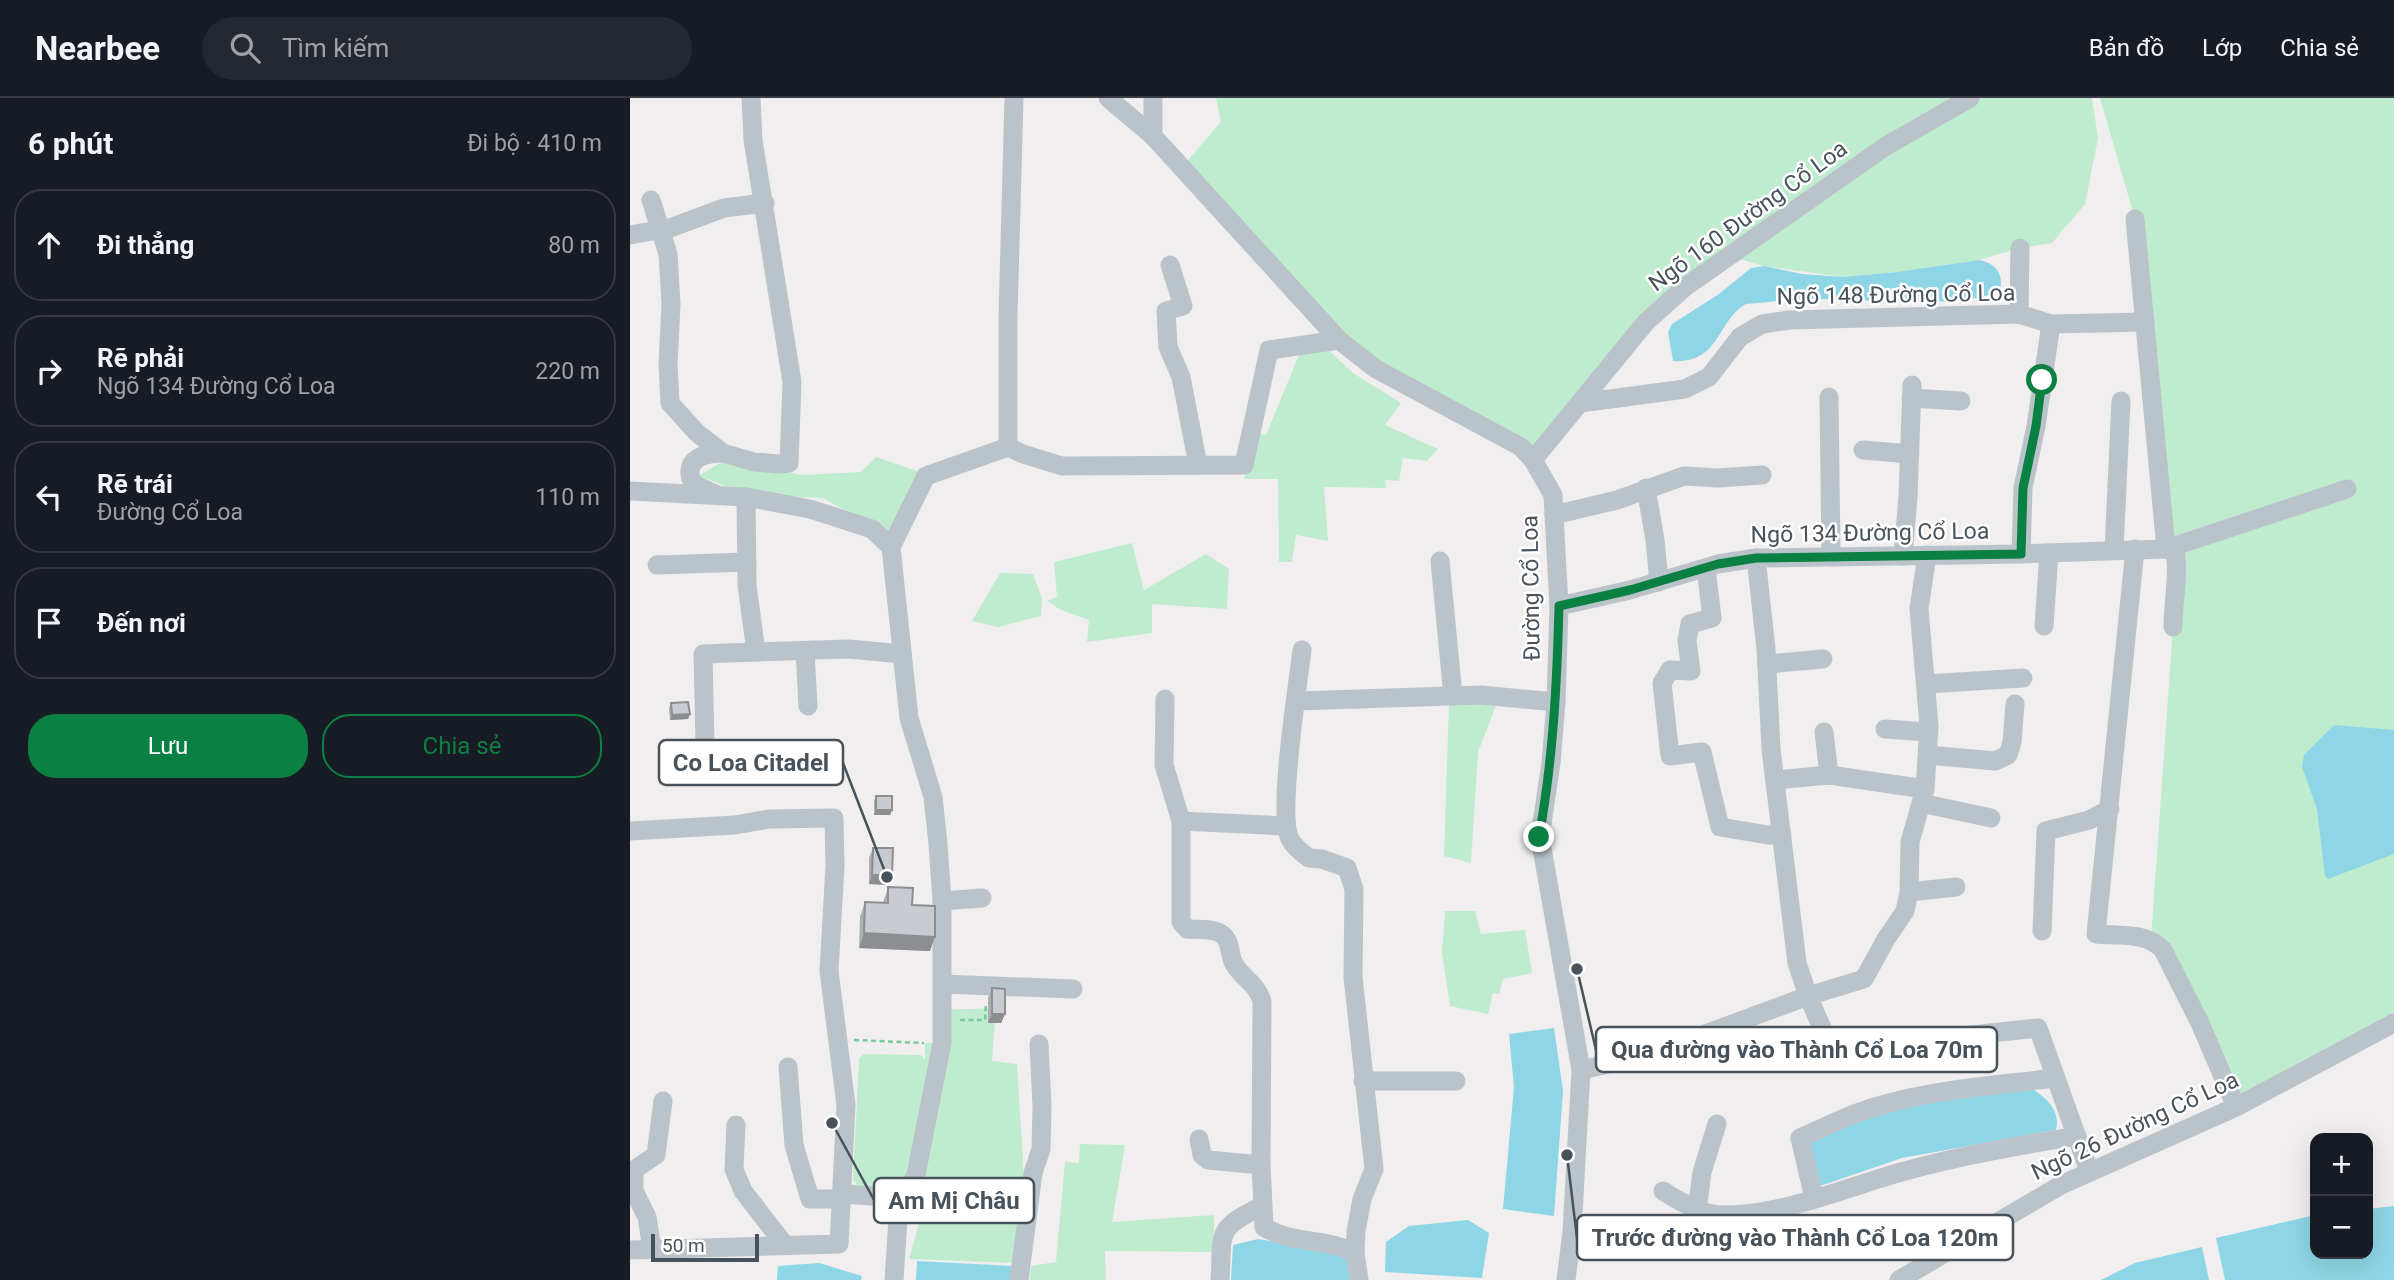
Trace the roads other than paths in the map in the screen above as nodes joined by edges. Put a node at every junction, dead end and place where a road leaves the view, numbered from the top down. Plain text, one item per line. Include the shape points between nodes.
1 (751, 98) edge
2 (1014, 98) edge
3 (1108, 98) edge
4 (1153, 98) edge
5 (1970, 98) edge
6 (1153, 136) junction
7 (651, 200) dead end
8 (765, 203) junction
9 (2135, 219) dead end
10 (660, 231) junction
11 (630, 235) edge
12 (2020, 248) dead end
13 (1170, 265) dead end
14 (2019, 314) junction
15 (2145, 321) junction
16 (2050, 324) junction
17 (1339, 340) junction
18 (1829, 397) dead end
19 (1961, 401) dead end
20 (2121, 401) dead end
21 (1580, 403) junction
22 (1008, 447) junction
23 (1863, 450) dead end
24 (723, 453) junction
25 (1910, 454) junction
26 (1534, 460) junction
27 (1198, 466) junction
28 (1762, 475) dead end
29 (1646, 488) junction
30 (2347, 489) dead end
31 (630, 491) edge
32 (719, 496) junction
33 (746, 497) junction
34 (1554, 515) junction
35 (891, 547) junction
36 (2170, 547) junction
37 (2135, 549) junction
38 (2115, 550) junction
39 (2049, 553) junction
40 (2021, 554) junction
41 (1927, 555) junction
42 (1903, 556) junction
43 (1831, 557) junction
44 (1756, 558) junction
45 (1440, 561) dead end
46 (747, 562) junction
47 (657, 565) dead end
48 (1706, 568) junction
49 (1659, 582) junction
50 (1559, 606) junction
51 (2044, 626) dead end
52 (2173, 627) dead end
53 (1302, 650) dead end
54 (805, 651) junction
55 (756, 652) junction
56 (902, 653) junction
57 (1823, 659) dead end
58 (1767, 664) junction
59 (2023, 678) dead end
60 (1927, 684) junction
61 (1453, 695) junction
62 (1164, 699) dead end
63 (1296, 701) junction
64 (1556, 702) junction
65 (2015, 704) dead end
66 (808, 706) dead end
67 (1885, 729) dead end
68 (1824, 732) dead end
69 (1929, 732) junction
70 (705, 743) dead end
71 (1928, 755) junction
72 (1829, 775) junction
73 (1775, 780) junction
74 (1923, 796) junction
75 (2109, 809) junction
76 (1991, 818) dead end
77 (1181, 821) junction
78 (1286, 826) junction
79 (630, 831) edge
80 (1782, 835) junction
81 (1956, 887) dead end
82 (1909, 892) junction
83 (982, 898) dead end
84 (942, 901) junction
85 (2042, 931) dead end
86 (943, 984) junction
87 (1073, 989) dead end
88 (1808, 996) junction
89 (2394, 1023) edge
90 (1039, 1044) dead end
91 (788, 1067) dead end
92 (1581, 1070) junction
93 (2056, 1078) junction
94 (1363, 1081) junction
95 (1456, 1081) dead end
96 (663, 1101) dead end
97 (2236, 1107) junction
98 (1717, 1124) dead end
99 (736, 1125) dead end
100 (2077, 1136) junction
101 (1199, 1139) dead end
102 (1261, 1164) junction
103 (2089, 1171) junction
104 (1663, 1191) dead end
105 (843, 1197) junction
106 (1814, 1198) junction
107 (899, 1203) junction
108 (1262, 1206) junction
109 (1697, 1211) junction
110 (785, 1245) junction
111 (652, 1249) junction
112 (630, 1250) edge
113 (1355, 1253) junction
114 (894, 1280) edge
115 (1019, 1280) edge
116 (1220, 1280) edge
117 (1359, 1280) edge
118 (1566, 1280) edge
119 (1899, 1280) edge

1 - 8 street
2 - 22 street
3 - 6 street, Đường Cổ Loa
4 - 6 street
5 - 21 street, Ngõ 160 Đường Cổ Loa via 1886,146 1685,287 1646,322
6 - 17 street, Đường Cổ Loa
7 - 10 street
8 - 10 street via 712,211
8 - 24 street via 792,382 789,463 754,462
9 - 15 street
10 - 11 street
10 - 24 street via 668,254 671,304 670,403
12 - 14 street
13 - 27 street via 1183,306 1166,312 1168,347 1181,377
14 - 16 street, Ngõ 148 Đường Cổ Loa
14 - 21 street, Ngõ 148 Đường Cổ Loa via 1762,324 1740,337 1709,377 1685,389
15 - 16 street, Ngõ 148 Đường Cổ Loa
15 - 36 street
16 - 40 street via 2023,488
17 - 26 street, Đường Cổ Loa via 1376,369 1521,446
17 - 27 street via 1269,350 1244,465
18 - 43 street
19 - 25 street via 1912,392
20 - 38 street
21 - 26 street
22 - 27 street via 1062,466
22 - 35 street via 926,476
23 - 25 street
24 - 32 street via 697,458 690,468 690,479 696,485
25 - 42 street
26 - 34 street, Đường Cổ Loa via 1553,495
28 - 29 street via 1684,477
29 - 34 street
29 - 49 street
30 - 36 street, Ngõ 134 Đường Cổ Loa
31 - 32 street
32 - 33 street
33 - 35 street via 810,509 872,528
33 - 46 street
34 - 50 street, Đường Cổ Loa
35 - 56 street
36 - 37 street, Ngõ 134 Đường Cổ Loa
36 - 52 street via 2179,566
37 - 38 street, Ngõ 134 Đường Cổ Loa
37 - 75 street
38 - 39 street, Ngõ 134 Đường Cổ Loa
39 - 40 street, Ngõ 134 Đường Cổ Loa
39 - 51 street
40 - 41 street, Ngõ 134 Đường Cổ Loa
41 - 42 street, Ngõ 134 Đường Cổ Loa
41 - 60 street via 1919,609
42 - 43 street, Ngõ 134 Đường Cổ Loa
43 - 44 street, Ngõ 134 Đường Cổ Loa
44 - 48 street, Ngõ 134 Đường Cổ Loa
44 - 58 street
45 - 61 street
46 - 47 street
46 - 55 street
48 - 49 street, Ngõ 134 Đường Cổ Loa
48 - 80 street via 1712,618 1690,624 1691,671 1670,670 1662,683 1670,756 1702,752 1720,827
49 - 50 street, Ngõ 134 Đường Cổ Loa
50 - 64 street, Đường Cổ Loa
53 - 63 street
54 - 55 street
54 - 56 street
54 - 66 street
55 - 70 street via 703,654
56 - 84 street via 909,718 933,797
57 - 58 street
58 - 73 street
59 - 60 street
60 - 69 street
61 - 63 street
61 - 64 street
62 - 77 street via 1164,765
63 - 78 street
64 - 92 street, Đường Cổ Loa via 1539,837
65 - 71 street via 2008,755 1995,761
67 - 69 street
68 - 72 street
69 - 71 street
71 - 74 street
72 - 73 street
72 - 74 street
73 - 80 street
74 - 76 street
74 - 82 street via 1910,842
75 - 85 street via 2090,820 2046,831
75 - 97 street via 2096,934 2144,937 2163,950
77 - 78 street
77 - 102 street via 1182,925 1223,934 1233,963 1258,988 1262,1001
78 - 94 street via 1290,839 1309,858 1347,869 1354,889 1353,977
79 - 105 street via 834,818 829,971 846,1105
80 - 88 street via 1797,963
81 - 82 street
82 - 88 street via 1902,918 1864,979
83 - 84 street
84 - 86 street
86 - 87 street
86 - 107 street via 942,1043 916,1175
88 - 92 street via 1681,1043
88 - 93 street via 1833,1053 2038,1028
89 - 97 street, Ngõ 26 Đường Cổ Loa
90 - 115 street via 1041,1149 1033,1173
91 - 105 street via 794,1145 810,1199
92 - 118 street, Đường Cổ Loa
93 - 100 street
93 - 106 street via 1905,1100 1856,1113 1800,1138
94 - 95 street
94 - 113 street via 1374,1169 1362,1199
96 - 111 street via 656,1155 634,1170 634,1191 647,1217
97 - 103 street, Ngõ 26 Đường Cổ Loa
98 - 109 street via 1702,1172
99 - 110 street via 734,1169 743,1191
100 - 103 street
100 - 106 street via 1964,1156
101 - 102 street via 1202,1155 1208,1160
102 - 108 street
103 - 119 street, Ngõ 26 Đường Cổ Loa
104 - 109 street
105 - 107 street via 885,1197
105 - 110 street via 839,1244
106 - 109 street via 1790,1207 1726,1215
107 - 114 street
108 - 113 street via 1264,1227 1279,1236 1339,1244
108 - 116 street via 1226,1227
110 - 111 street
111 - 112 street
113 - 117 street

